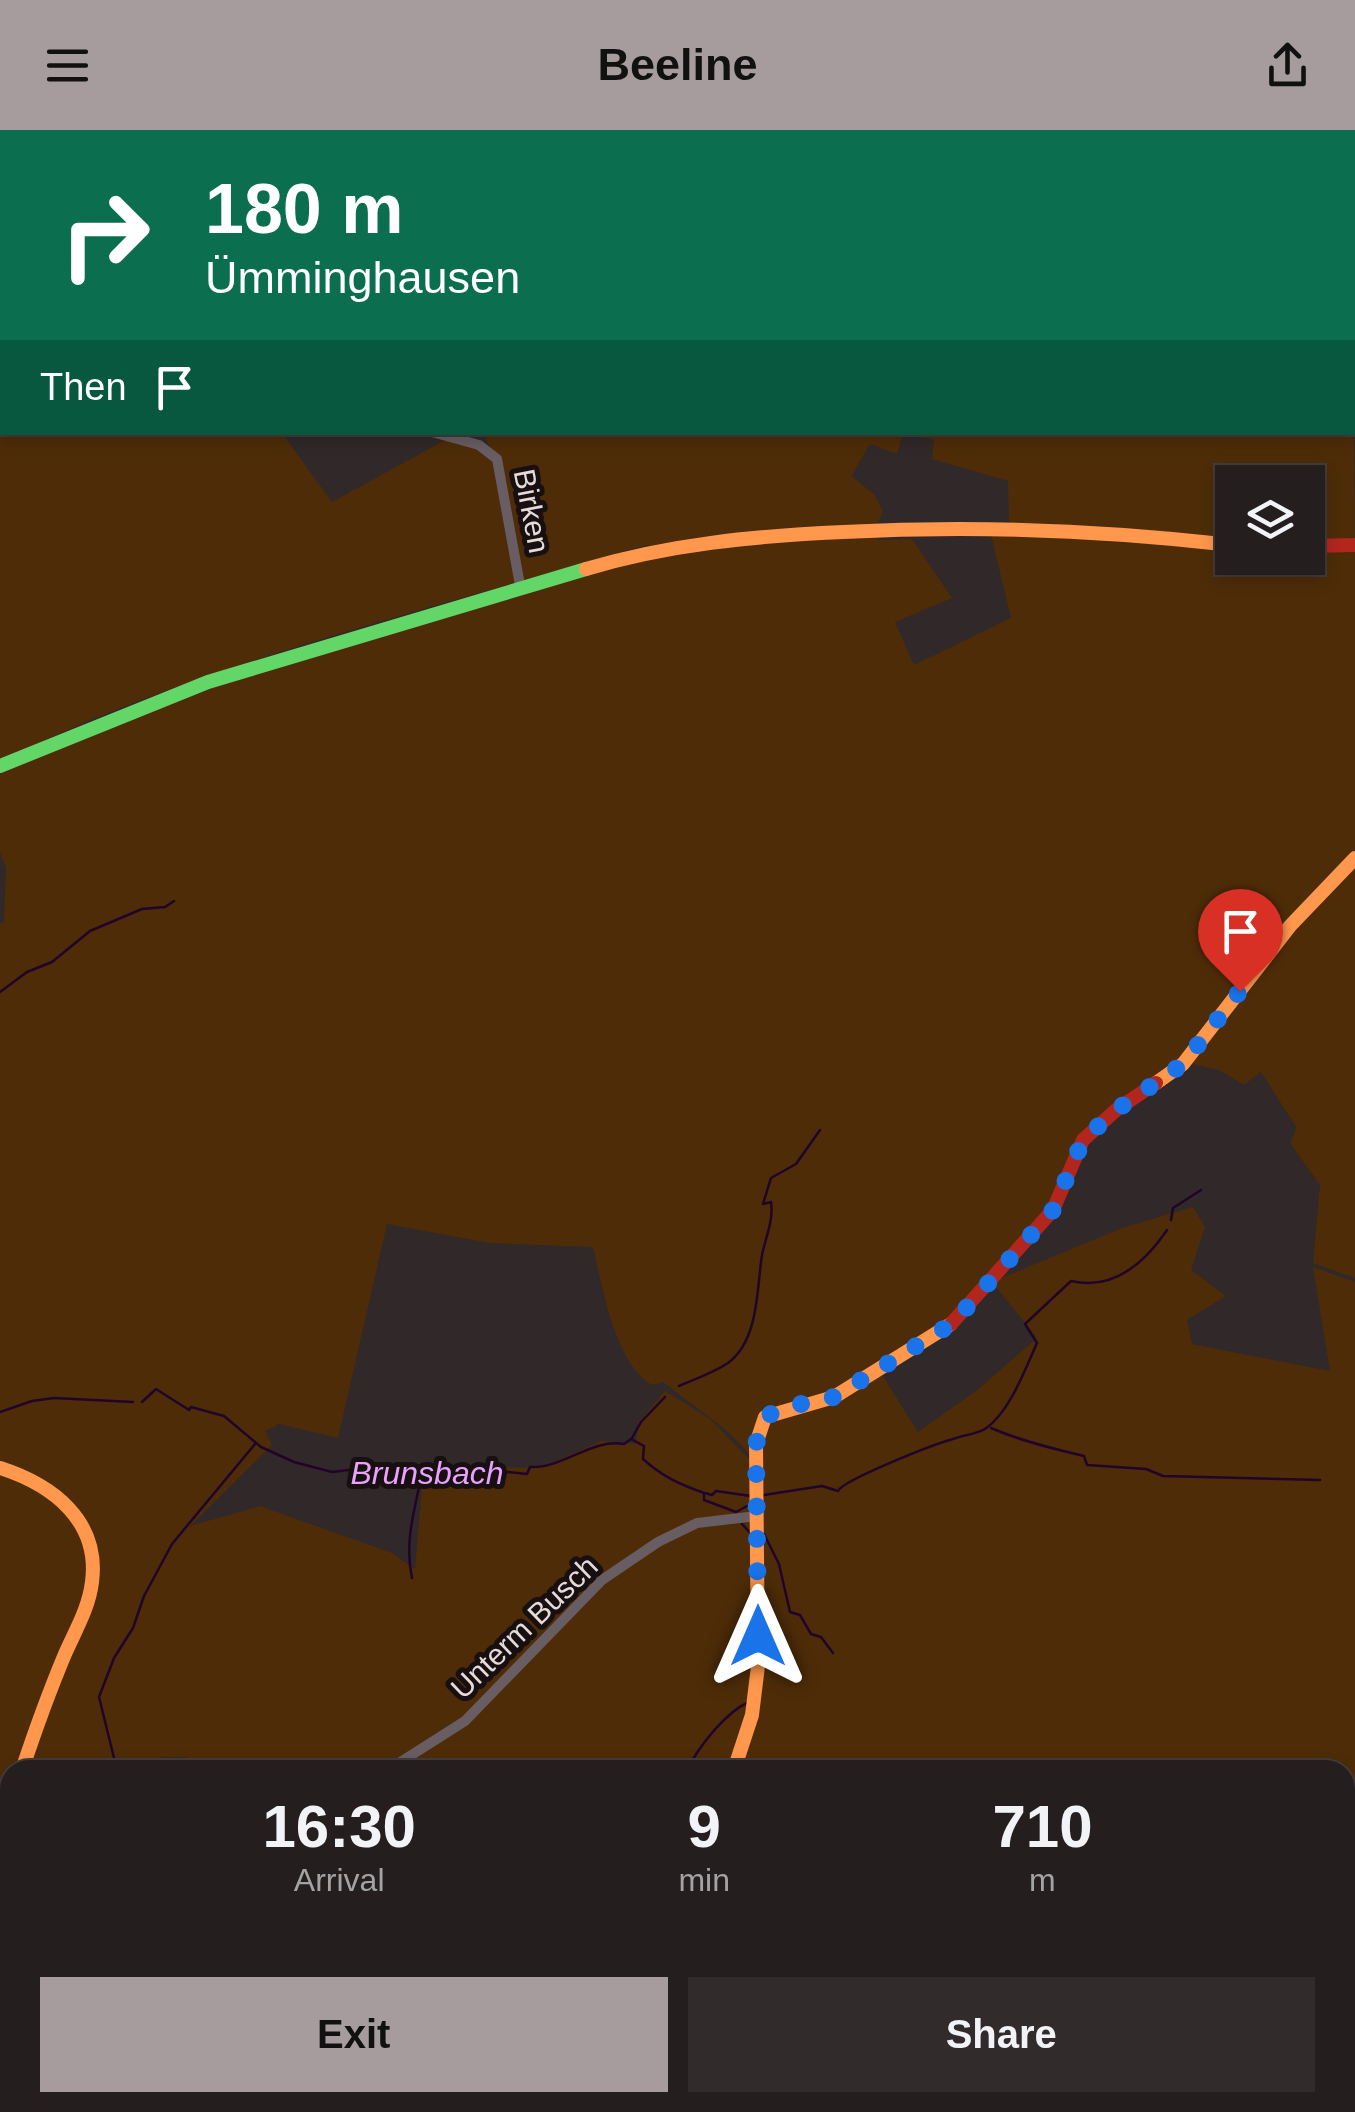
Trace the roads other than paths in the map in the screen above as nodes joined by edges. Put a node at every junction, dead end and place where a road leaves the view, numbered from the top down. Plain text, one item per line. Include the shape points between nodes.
1 (443, 435) edge
2 (1215, 543) edge
3 (1325, 546) edge
4 (1355, 546) edge
5 (520, 586) junction
6 (0, 766) edge
7 (1355, 858) edge
8 (0, 1468) edge
9 (757, 1516) junction
10 (26, 1760) edge
11 (404, 1760) edge
12 (737, 1760) edge

1 - 5 street, Birken via 479,445 496,458
2 - 5 street via 1009,528 759,536 656,549
3 - 4 street
5 - 6 street via 208,682
7 - 9 street via 1290,926 1183,1064 1083,1140 1053,1210 953,1323 840,1394 770,1413 756,1444
8 - 10 street via 58,1494 80,1521 92,1560 87,1602
9 - 11 street, Unterm Busch via 697,1523 602,1580 465,1721
9 - 12 street via 755,1695

